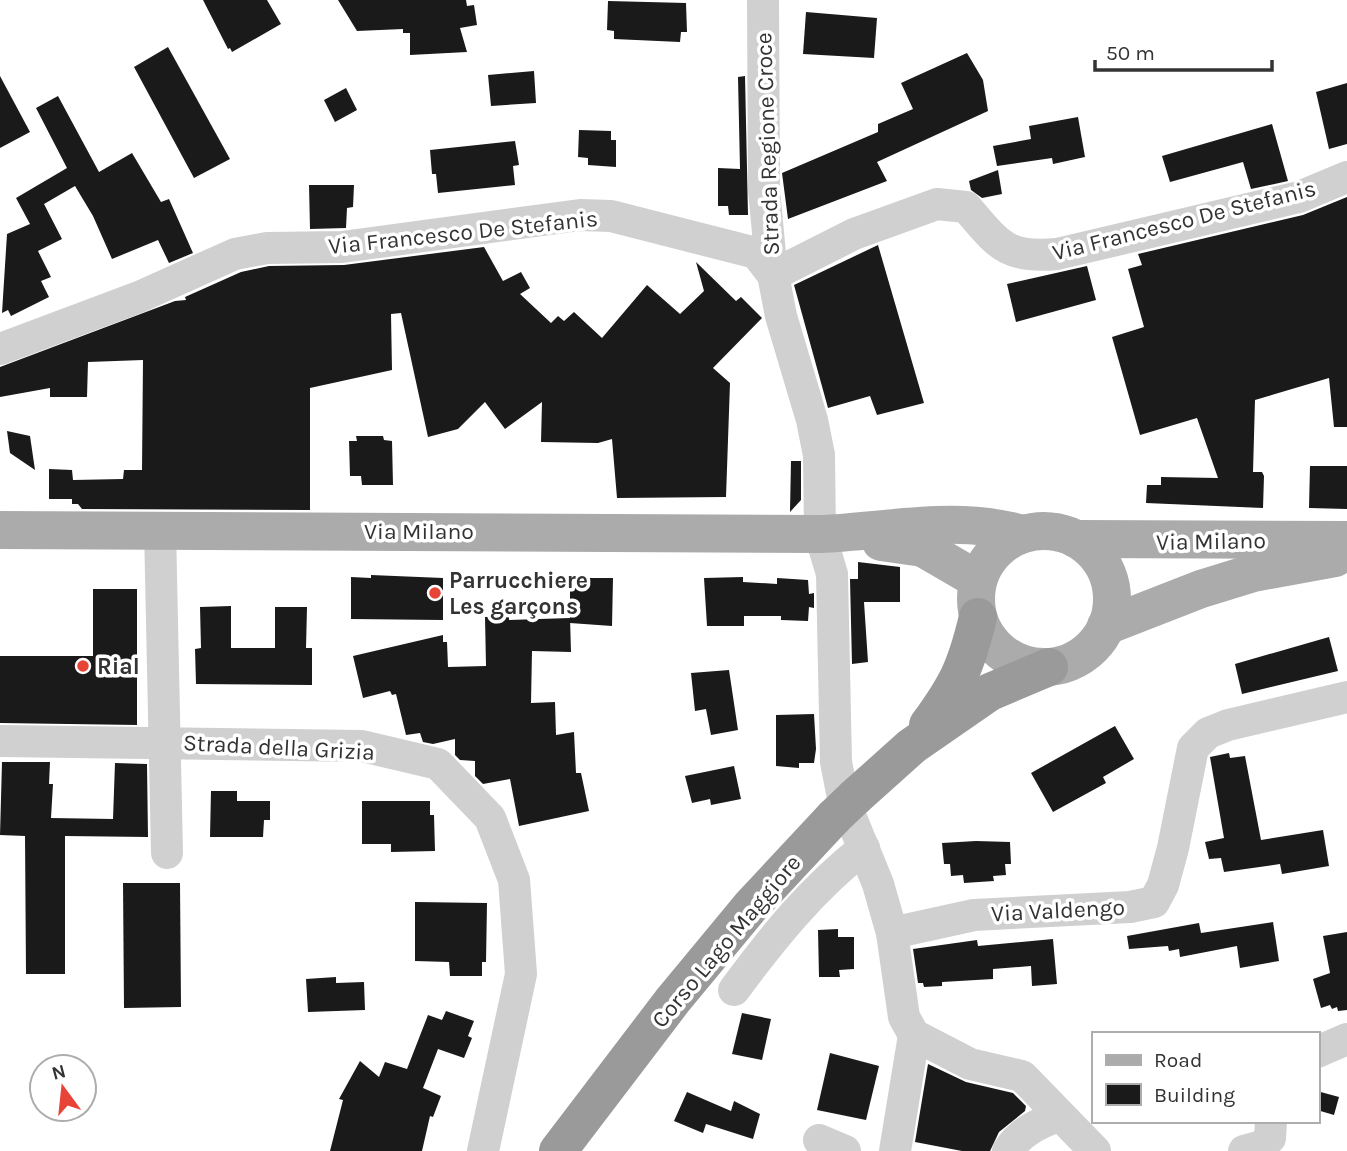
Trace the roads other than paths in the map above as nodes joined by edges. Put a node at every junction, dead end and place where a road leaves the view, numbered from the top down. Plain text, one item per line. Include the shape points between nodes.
1 (763, 0) edge
2 (1347, 177) edge
3 (773, 275) junction
4 (0, 349) edge
5 (160, 529) junction
6 (0, 530) edge
7 (829, 534) junction
8 (1023, 534) junction
9 (1076, 539) junction
10 (1347, 540) edge
11 (1347, 556) edge
12 (978, 599) junction
13 (1106, 626) junction
14 (1049, 667) junction
15 (1347, 697) edge
16 (0, 741) edge
17 (164, 741) junction
18 (912, 746) junction
19 (864, 848) junction
20 (167, 853) dead end
21 (892, 933) junction
22 (734, 990) dead end
23 (914, 1035) junction
24 (1347, 1039) edge
25 (1319, 1051) edge
26 (1059, 1116) junction
27 (483, 1151) edge
28 (558, 1151) edge
29 (895, 1151) edge
30 (1008, 1151) edge
31 (1096, 1151) edge

1 - 3 street, Strada Regione Croce via 764,190
2 - 3 street, Via Francesco De Stefanis via 1299,197 1032,256 1010,252 967,207 937,204 854,234
3 - 4 street, Via Francesco De Stefanis via 756,253 611,216 580,215 341,247 267,247 235,254 139,297
3 - 7 street, Strada Regione Croce via 780,316 812,420
5 - 6 main road, Via Milano
5 - 7 main road, Via Milano
5 - 17 street, Strada della Grizia
7 - 8 main road, Via Milano via 894,526 990,525
7 - 12 main road, Via Milano via 923,548
7 - 19 street, Strada Regione Croce via 836,762 844,798
8 - 9 main road via 1041,531
8 - 12 main road via 995,551
9 - 10 main road, Via Milano
9 - 13 main road via 1104,567 1111,587 1112,607
11 - 13 main road, Via Milano via 1253,573
12 - 14 main road via 988,639 1004,655 1025,665
12 - 18 highway, Corso Lago Maggiore via 967,663
13 - 14 main road via 1083,655
14 - 18 highway, Corso Lago Maggiore via 990,692
15 - 21 street, Via Valdengo via 1228,725 1208,733 1193,748 1173,848 1154,902 974,915
16 - 17 street, Strada della Grizia
17 - 20 street, Strada della Grizia
17 - 27 street, Strada della Grizia via 362,746 438,764 490,818 514,880 521,974
18 - 28 highway, Corso Lago Maggiore via 844,807 750,907 681,989
19 - 21 street, Strada Regione Croce
19 - 22 street via 828,876 792,915
21 - 23 street, Strada Regione Croce via 899,1001
23 - 26 street via 970,1064 1022,1076
23 - 29 street
24 - 25 street
26 - 30 street via 1038,1123
26 - 31 street

